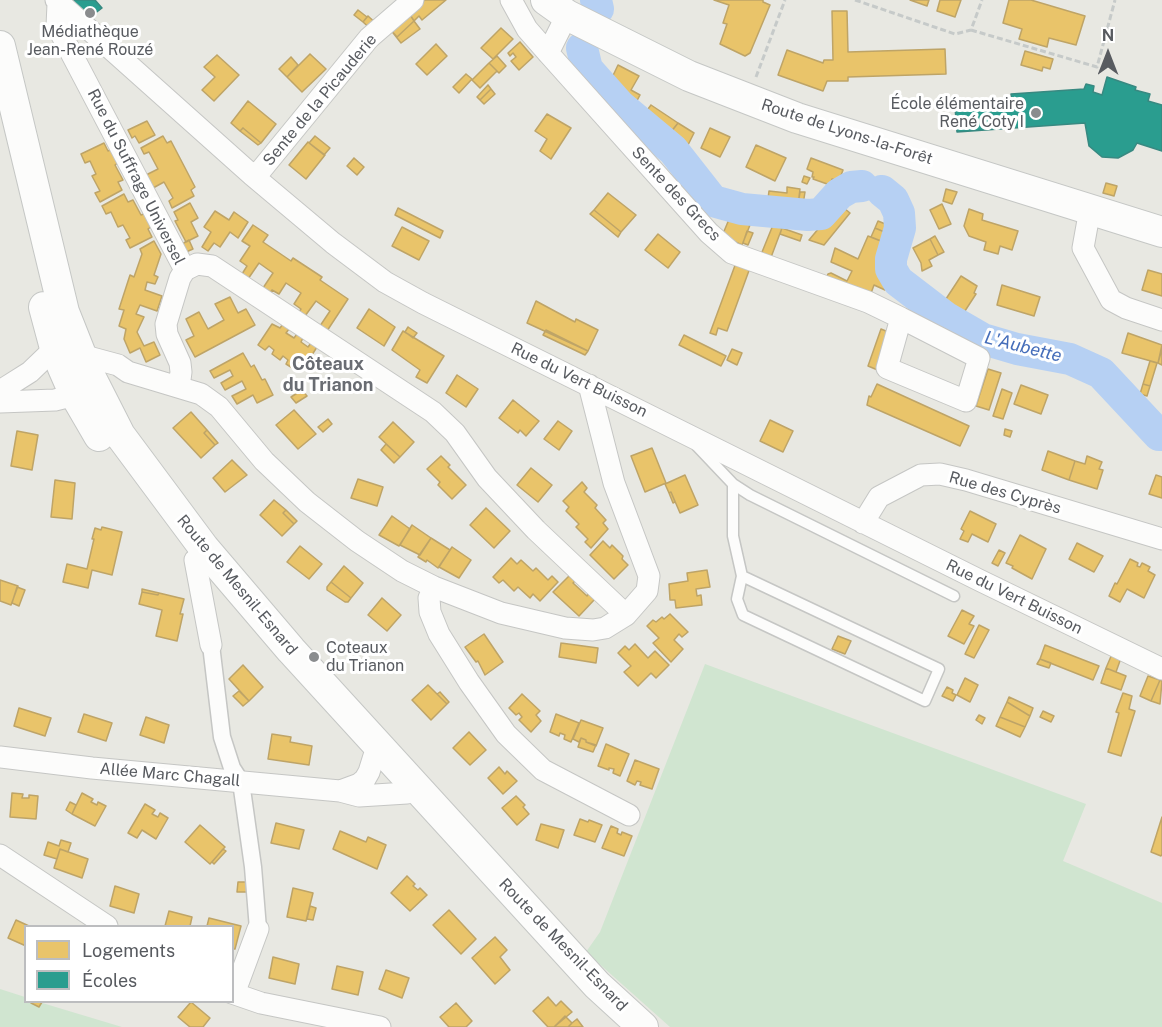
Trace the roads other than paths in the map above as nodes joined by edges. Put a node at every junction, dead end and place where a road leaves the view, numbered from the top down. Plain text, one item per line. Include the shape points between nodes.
1 (413, 0) edge
2 (511, 0) edge
3 (57, 2) edge
4 (556, 7) edge
5 (0, 46) edge
6 (548, 53) junction
7 (0, 107) edge
8 (252, 175) junction
9 (1090, 209) junction
10 (1162, 232) edge
11 (184, 270) junction
12 (901, 318) junction
13 (1162, 320) edge
14 (67, 351) junction
15 (128, 372) junction
16 (589, 385) junction
17 (179, 387) junction
18 (83, 388) junction
19 (0, 391) edge
20 (0, 402) edge
21 (682, 431) junction
22 (733, 484) junction
23 (863, 523) junction
24 (1162, 539) edge
25 (195, 560) junction
26 (742, 576) junction
27 (434, 587) junction
28 (954, 596) dead end
29 (626, 615) junction
30 (211, 645) joint
31 (1162, 669) edge
32 (374, 756) junction
33 (0, 757) edge
34 (241, 782) junction
35 (340, 790) junction
36 (407, 793) junction
37 (629, 815) dead end
38 (0, 855) edge
39 (105, 925) edge
40 (258, 929) joint
41 (234, 989) edge
42 (234, 993) edge
43 (380, 1027) edge
44 (629, 1027) edge
45 (643, 1027) edge

1 - 8 street, Sente de la Picauderie via 369,38 261,170
2 - 6 street, Sente des Grecs via 527,29
3 - 8 street, Rue du Vert Buisson
3 - 11 street, Rue du Suffrage Universel via 57,26
4 - 6 street
4 - 9 main road, Route de Lyons-la-Forêt via 689,76 797,118
5 - 14 main road, Route de Mesnil-Esnard
6 - 12 street, Sente des Grecs via 732,254 868,302
7 - 14 main road, Route de Mesnil-Esnard via 45,314
8 - 16 street, Rue du Vert Buisson via 386,282
9 - 10 main road, Route de Lyons-la-Forêt
9 - 13 street via 1083,248 1111,300
11 - 17 street, Rue du Suffrage Universel via 166,324 180,363
11 - 29 street via 197,264 212,266 434,412 487,478 536,530
12 - 12 street, Sente des Grecs via 979,358 966,401 887,368
14 - 15 street via 118,365
14 - 18 main road, Route de Mesnil-Esnard
14 - 19 street
15 - 17 street
15 - 18 street
16 - 21 street, Rue du Vert Buisson
16 - 29 street via 614,483 649,576 645,595
17 - 27 street via 213,402 264,461 307,502 376,555
18 - 20 street via 68,398
18 - 25 main road, Route de Mesnil-Esnard via 92,426
18 - 45 main road, Route de Mesnil-Esnard via 204,548 304,664 597,985
21 - 22 lane
21 - 23 street, Rue du Vert Buisson
22 - 26 lane via 733,536
22 - 28 lane
23 - 24 street, Rue des Cyprès via 879,497 921,476 940,474
23 - 31 street, Rue du Vert Buisson
25 - 30 street
25 - 32 main road, Route de Mesnil-Esnard
26 - 26 lane via 737,599 743,615 925,701 939,669
27 - 29 street via 501,613 574,629 605,628
27 - 37 street via 429,598 430,612 439,634 506,735 543,770
30 - 34 street via 222,736
32 - 35 street via 365,779
32 - 36 main road, Route de Mesnil-Esnard
33 - 34 street, Allée Marc Chagall
34 - 35 street, Allée Marc Chagall
34 - 40 street
35 - 36 street, Allée Marc Chagall via 359,796
36 - 44 main road, Route de Mesnil-Esnard via 589,991
38 - 39 street
40 - 41 street
42 - 43 street via 261,1004

